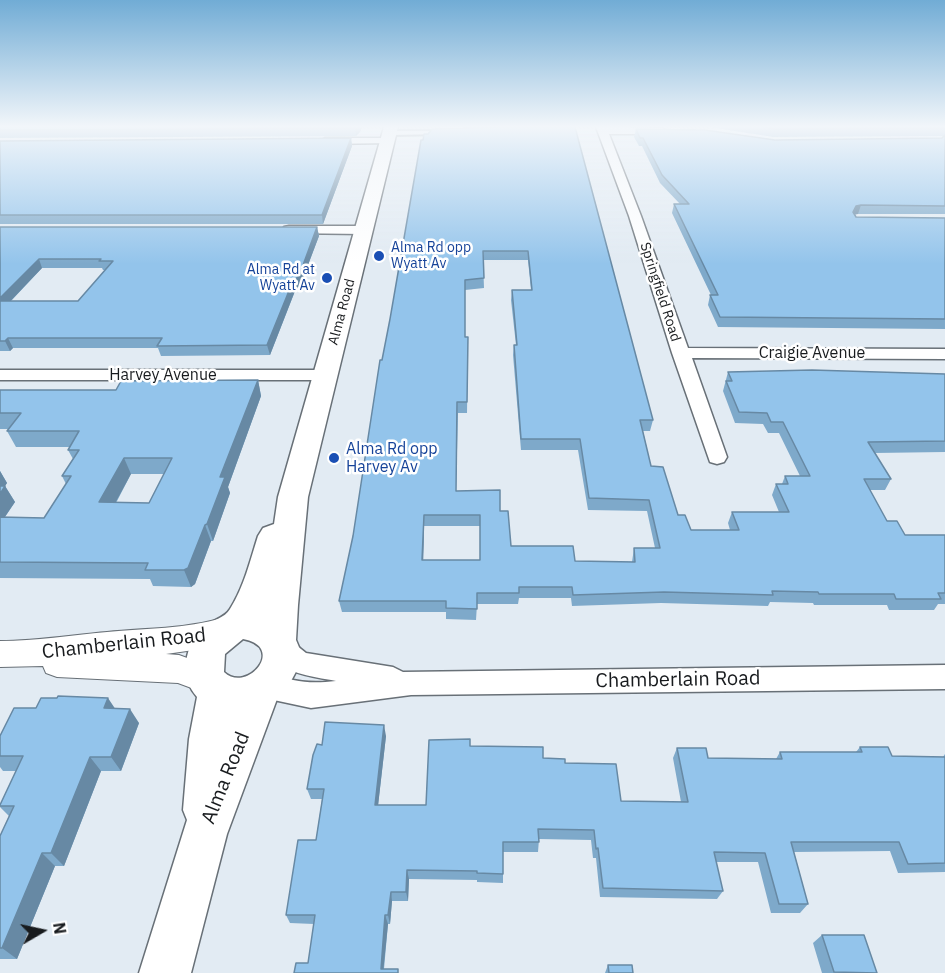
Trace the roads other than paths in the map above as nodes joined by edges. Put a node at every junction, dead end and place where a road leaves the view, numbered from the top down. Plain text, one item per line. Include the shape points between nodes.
1 (380, 172) edge
2 (618, 172) edge
3 (272, 230) edge
4 (364, 230) junction
5 (680, 353) junction
6 (945, 354) edge
7 (0, 375) edge
8 (325, 375) junction
9 (717, 457) dead end
10 (293, 497) junction
11 (231, 628) junction
12 (280, 644) junction
13 (13, 655) edge
14 (945, 677) edge
15 (411, 683) junction
16 (212, 685) junction
17 (265, 687) junction
18 (204, 834) junction
19 (165, 973) edge

1 - 4 main road, Alma Road
2 - 5 street, Springfield Road
3 - 4 street
4 - 8 main road, Alma Road
5 - 6 street, Craigie Avenue
5 - 9 street, Springfield Road
7 - 8 street, Harvey Avenue
8 - 10 main road, Alma Road
10 - 11 main road, Alma Road via 281,509 256,597
10 - 12 main road, Alma Road via 280,605
11 - 12 main road via 260,626 272,632
11 - 13 street, Chamberlain Road via 182,642
11 - 16 main road via 213,641 203,663
12 - 15 street, Chamberlain Road via 300,663
12 - 17 main road via 282,662
13 - 16 street, Chamberlain Road via 47,662 179,669
14 - 15 street, Chamberlain Road
15 - 17 street, Chamberlain Road via 311,696
16 - 17 main road via 234,695
16 - 18 main road, Alma Road
17 - 18 main road, Alma Road
18 - 19 main road, Alma Road

